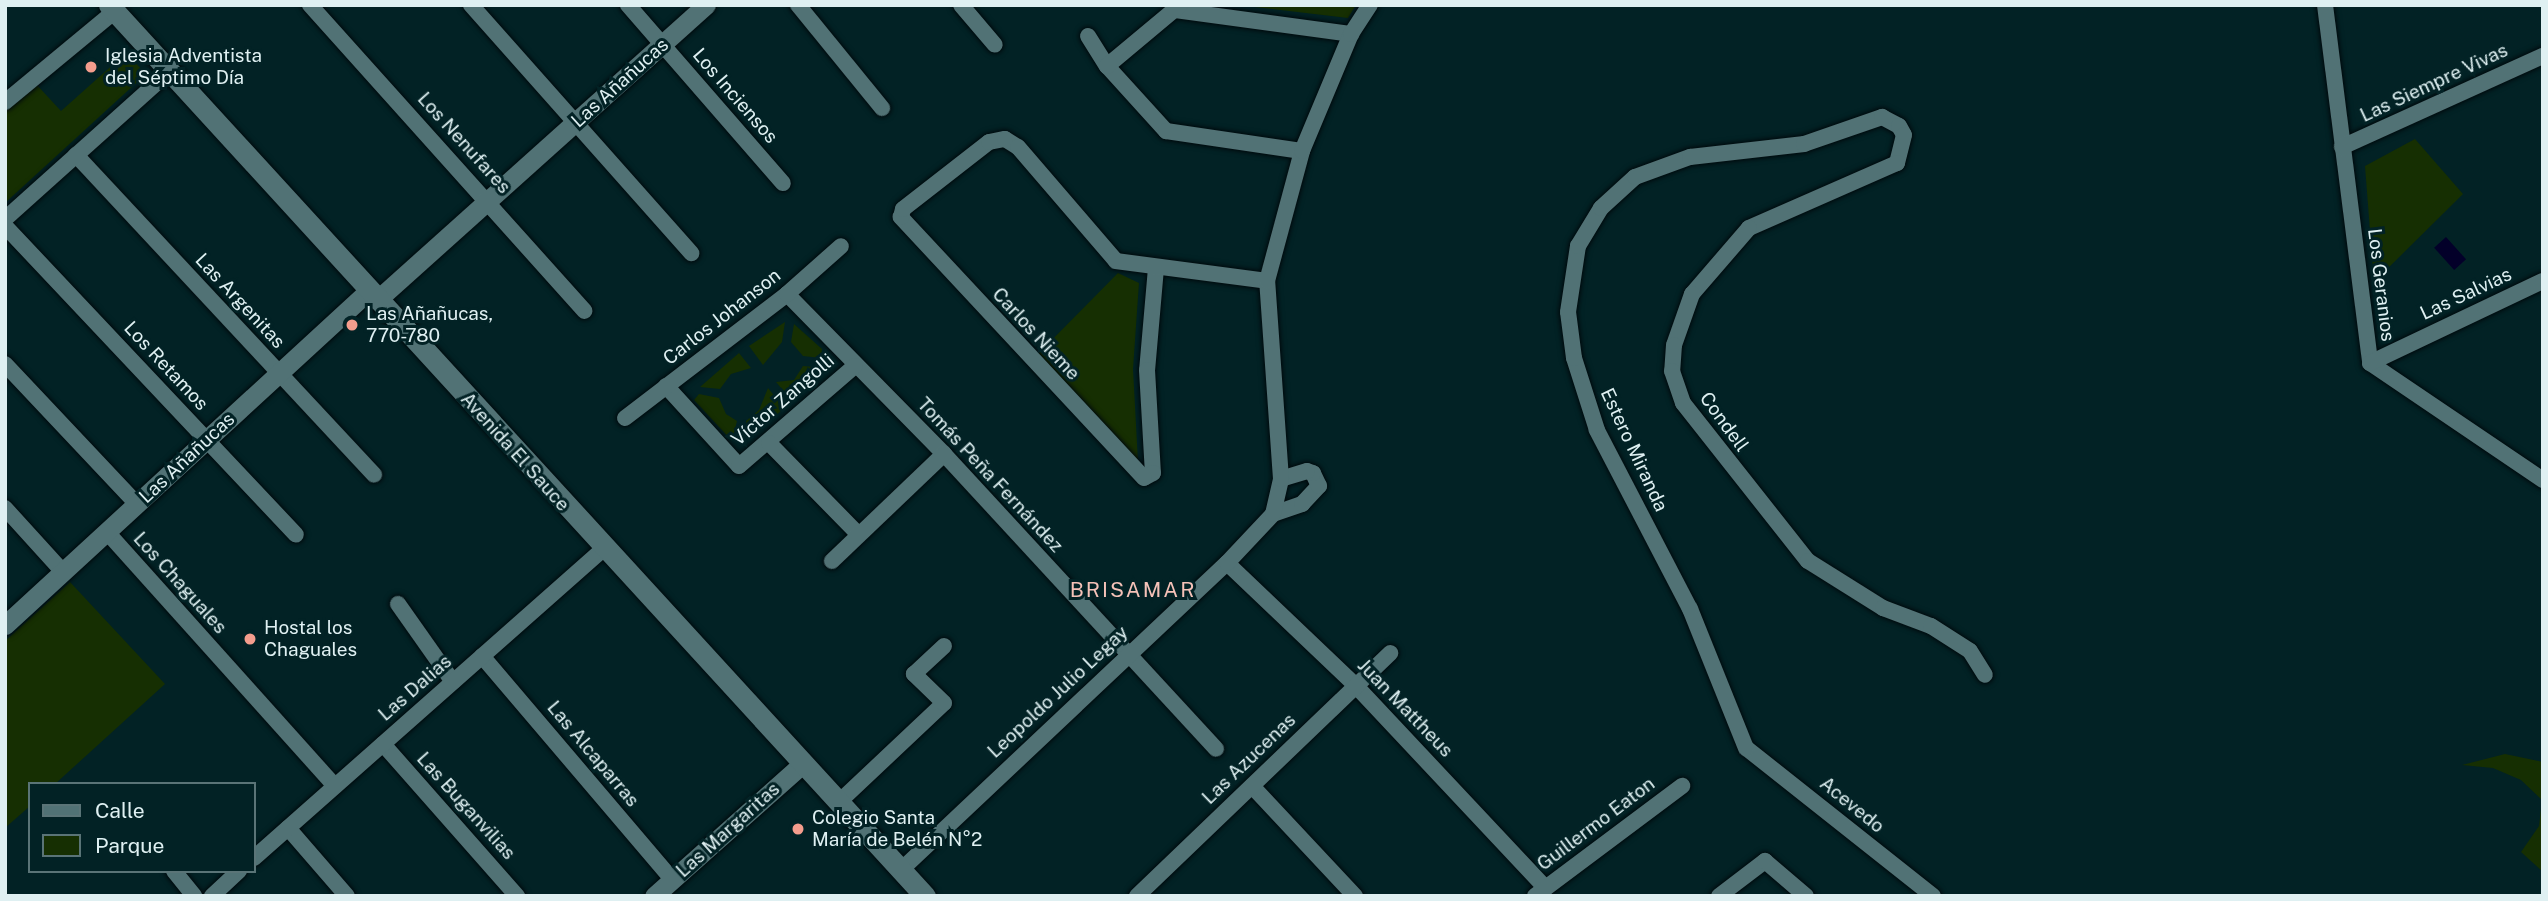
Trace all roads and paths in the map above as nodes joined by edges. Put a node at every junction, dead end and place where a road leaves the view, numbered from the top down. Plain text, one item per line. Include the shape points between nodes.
1 (310, 5) edge
2 (471, 5) edge
3 (628, 5) edge
4 (706, 5) edge
5 (798, 5) edge
6 (961, 5) edge
7 (1370, 5) edge
8 (2325, 5) edge
9 (112, 8) edge
10 (1177, 8) edge
11 (1351, 34) junction
12 (1088, 36) dead end
13 (662, 45) junction
14 (995, 45) dead end
15 (2543, 56) edge
16 (1107, 66) junction
17 (170, 71) junction
18 (5, 102) edge
19 (882, 108) dead end
20 (1882, 117) joint
21 (576, 122) junction
22 (2342, 147) junction
23 (1302, 151) junction
24 (76, 155) junction
25 (783, 183) dead end
26 (489, 201) junction
27 (5, 219) edge
28 (5, 226) edge
29 (841, 246) dead end
30 (691, 253) dead end
31 (1156, 268) junction
32 (1267, 281) junction
33 (2543, 281) edge
34 (788, 294) junction
35 (373, 295) junction
36 (585, 311) dead end
37 (2370, 363) junction
38 (5, 364) edge
39 (855, 366) junction
40 (279, 374) junction
41 (666, 387) junction
42 (625, 418) dead end
43 (206, 440) junction
44 (769, 443) junction
45 (944, 454) junction
46 (374, 475) dead end
47 (1280, 479) junction
48 (2543, 480) edge
49 (136, 504) junction
50 (5, 508) edge
51 (1273, 514) junction
52 (107, 532) junction
53 (858, 534) junction
54 (296, 535) dead end
55 (603, 549) junction
56 (832, 561) dead end
57 (1227, 563) junction
58 (63, 572) junction
59 (398, 604) dead end
60 (5, 625) edge
61 (944, 646) dead end
62 (1390, 653) dead end
63 (1127, 655) junction
64 (482, 656) junction
65 (1986, 675) dead end
66 (453, 682) junction
67 (1356, 686) junction
68 (383, 744) junction
69 (1745, 748) joint
70 (1216, 749) dead end
71 (802, 764) junction
72 (335, 786) junction
73 (1252, 786) junction
74 (1682, 786) dead end
75 (839, 802) junction
76 (288, 828) junction
77 (256, 856) edge
78 (901, 870) junction
79 (176, 873) edge
80 (237, 873) edge
81 (672, 880) junction
82 (1541, 892) edge
83 (194, 896) edge
84 (212, 896) edge
85 (347, 896) edge
86 (517, 896) edge
87 (654, 896) edge
88 (925, 896) edge
89 (1137, 896) edge
90 (1355, 896) edge
91 (1718, 896) edge
92 (1806, 896) edge
93 (1933, 896) edge

1 - 26 street, Los Nenufares
2 - 21 street
3 - 13 street, Los Inciensos
4 - 13 street, Las Añañucas
5 - 19 street
6 - 14 street
7 - 11 street
8 - 22 street, Los Geranios
9 - 17 main road, Avenida El Sauce
9 - 18 street
10 - 11 street
10 - 16 street
11 - 23 street
12 - 16 street
13 - 21 street, Las Añañucas
13 - 25 street, Los Inciensos
15 - 22 street, Las Siempre Vivas
16 - 23 street via 1166,131
17 - 24 street
17 - 35 main road, Avenida El Sauce
20 - 65 street, Condell via 1904,135 1897,163 1749,228 1692,294 1674,345 1672,370 1683,403 1808,561 1884,608 1931,626 1970,651
20 - 69 street, Estero Miranda via 1804,144 1690,158 1635,177 1601,208 1578,246 1568,312 1587,404 1690,609
21 - 26 street, Las Añañucas
21 - 30 street
22 - 37 street, Los Geranios
23 - 32 street
24 - 27 street
24 - 40 street, Las Argenitas
26 - 35 street, Las Añañucas
26 - 36 street, Los Nenufares
28 - 43 street, Los Retamos
29 - 34 street, Carlos Johanson
31 - 31 street, Carlos Nieme via 1112,258 1018,146 1005,139 989,142 903,209 901,217 1144,478 1153,473 1147,370
31 - 32 street
32 - 47 street
33 - 37 street, Las Salvias
34 - 39 street, Tomás Peña Fernández
34 - 41 street, Carlos Johanson
35 - 40 street, Las Añañucas
35 - 55 main road, Avenida El Sauce
37 - 48 street, Los Geranios
38 - 49 street, Los Chaguales
39 - 44 street, Víctor Zangolli
39 - 45 street, Tomás Peña Fernández
40 - 43 street, Las Añañucas
40 - 46 street, Las Argenitas
41 - 42 street, Carlos Johanson
41 - 44 street, Víctor Zangolli via 739,466
43 - 49 street, Las Añañucas
43 - 54 street, Los Retamos
44 - 53 street
45 - 53 street
45 - 63 street, Tomás Peña Fernández
47 - 51 street
47 - 51 street, Leopoldo Julio Legay via 1307,471 1319,486 1302,504
49 - 52 street, Las Añañucas
50 - 58 street
51 - 57 street, Leopoldo Julio Legay
52 - 58 street, Las Añañucas
52 - 72 street, Los Chaguales
53 - 56 street
55 - 64 street, Las Dalias
55 - 71 main road, Avenida El Sauce
57 - 63 street, Leopoldo Julio Legay
57 - 67 street, Juan Mattheus
58 - 60 street, Las Añañucas
59 - 66 street
61 - 75 street via 914,674 944,703
62 - 67 street, Las Azucenas
63 - 70 street, Tomás Peña Fernández
63 - 78 street, Leopoldo Julio Legay
64 - 66 street, Las Dalias
64 - 81 street, Las Alcaparras
66 - 68 street, Las Dalias
67 - 73 street, Las Azucenas
67 - 82 street, Juan Mattheus
68 - 72 street, Las Dalias
68 - 86 street, Las Buganvilias
69 - 93 street, Acevedo
71 - 75 main road, Avenida El Sauce
71 - 81 street, Las Margaritas
72 - 76 street, Las Dalias
73 - 89 street, Las Azucenas
73 - 90 street
74 - 82 street, Guillermo Eaton
75 - 78 main road, Avenida El Sauce
76 - 77 street, Las Dalias
76 - 85 street
78 - 88 main road, Avenida El Sauce
79 - 83 street
80 - 84 street
81 - 87 street, Las Margaritas
91 - 92 street via 1765,861

